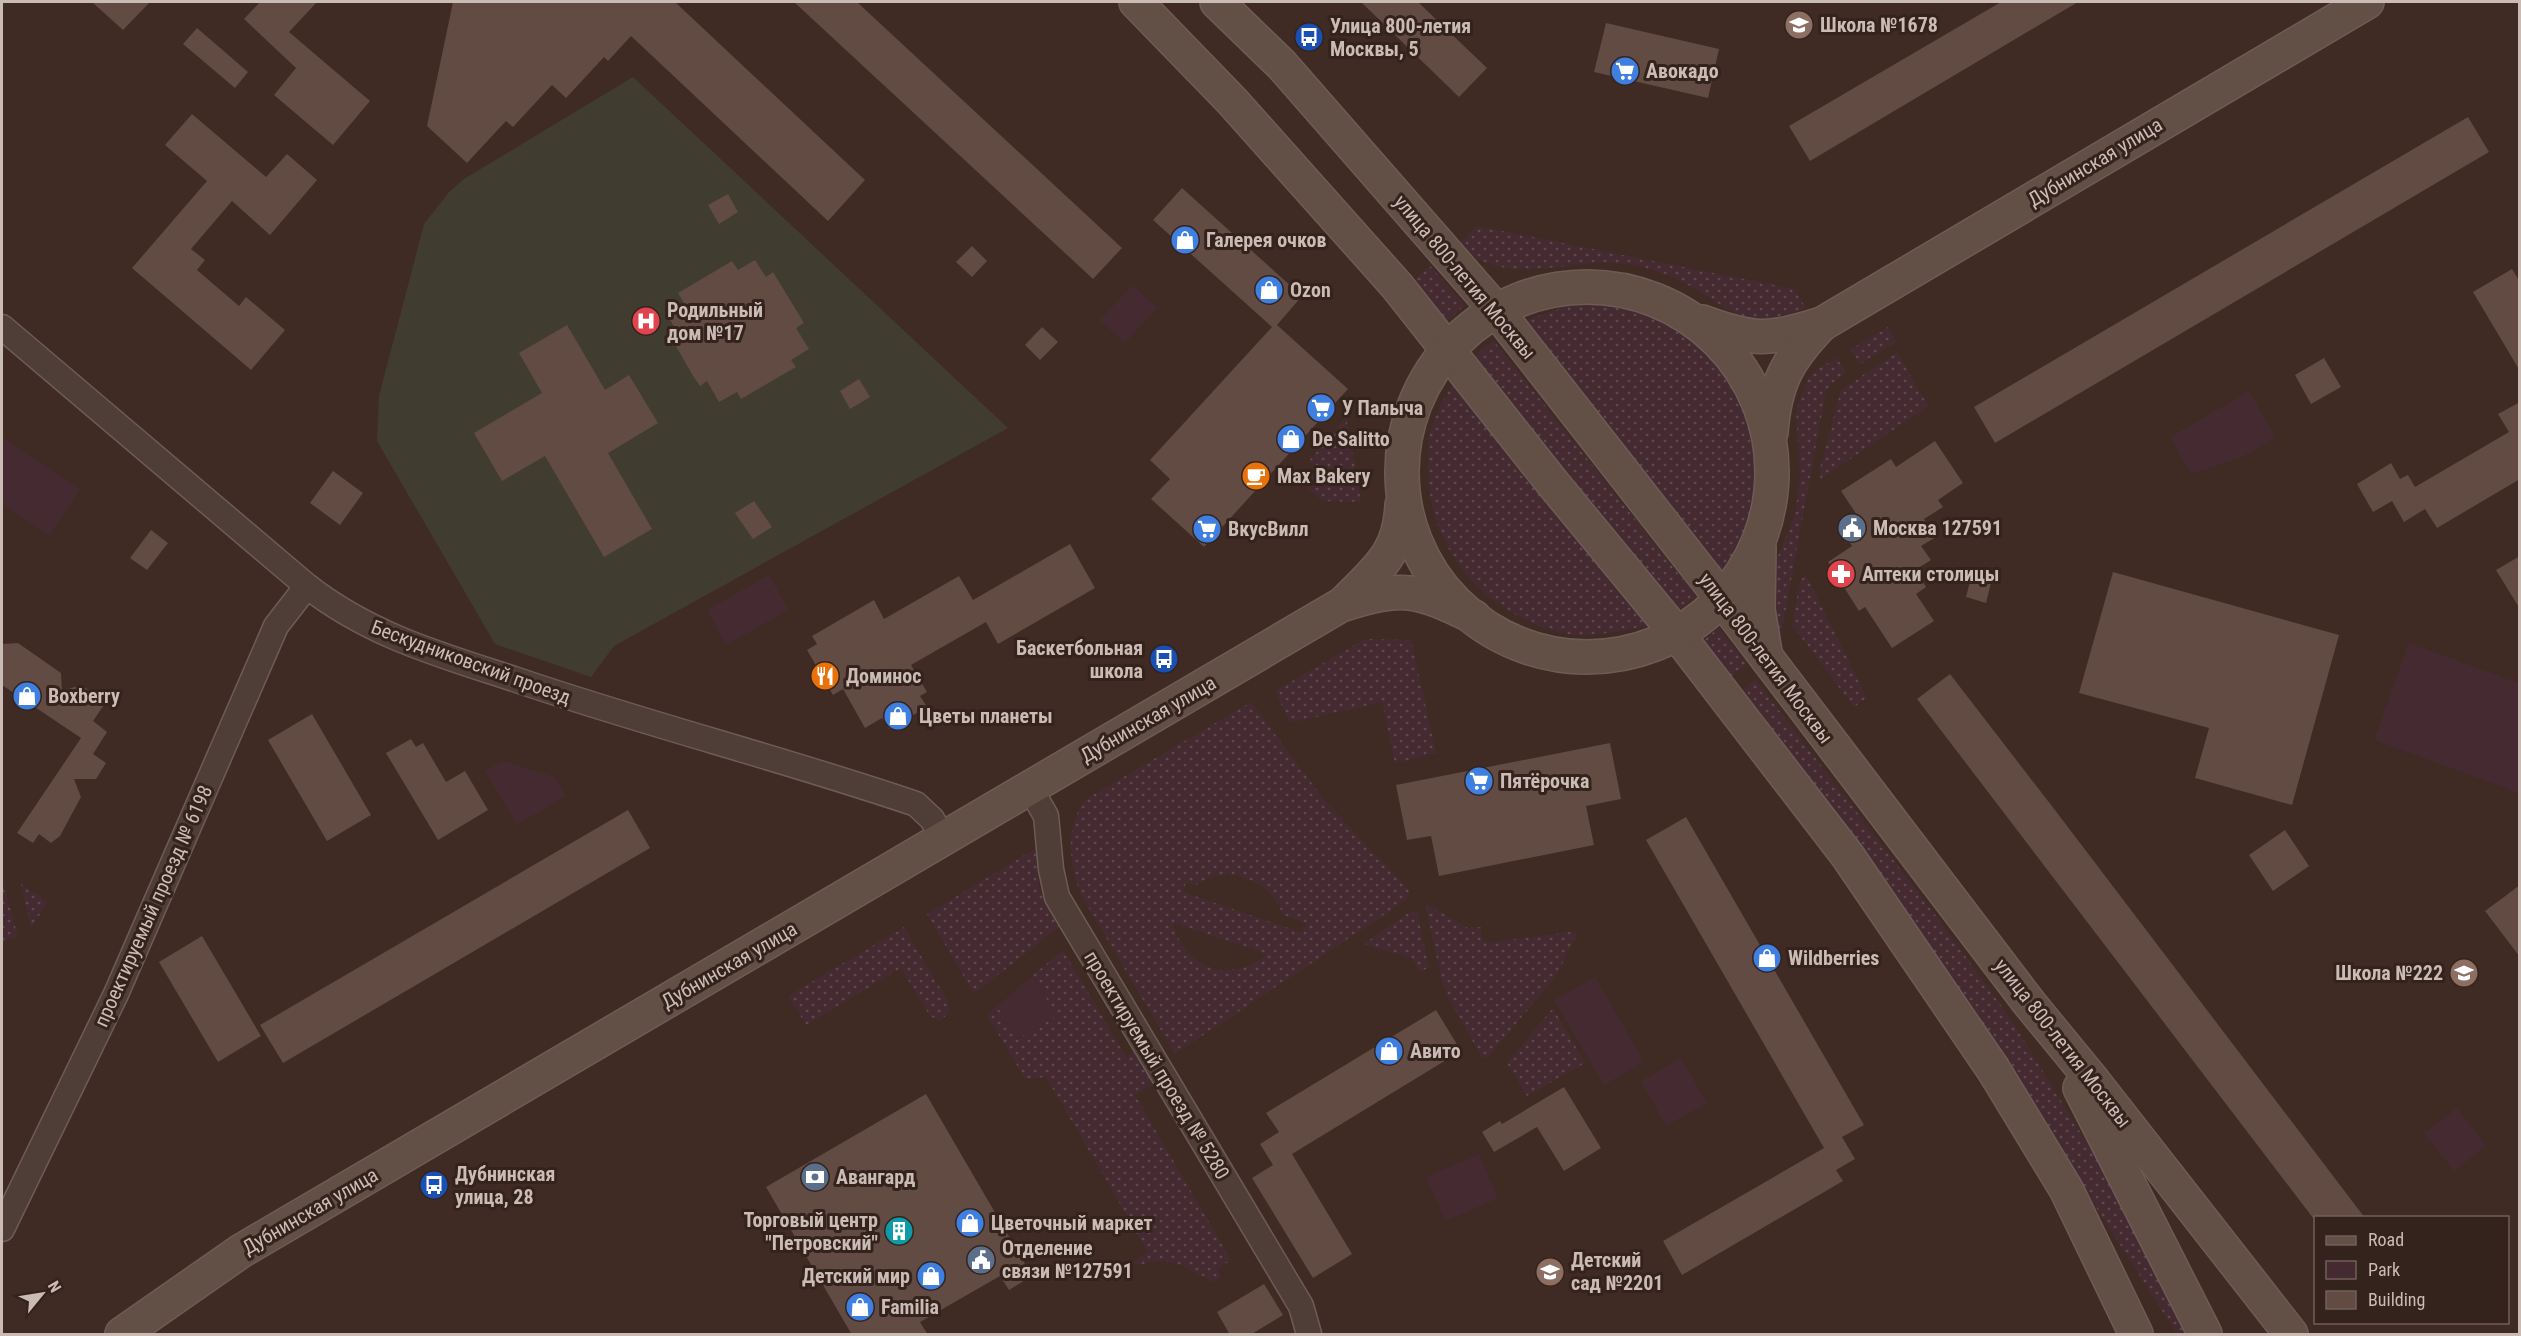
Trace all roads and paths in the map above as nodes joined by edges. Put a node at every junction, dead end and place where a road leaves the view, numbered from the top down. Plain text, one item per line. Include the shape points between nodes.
1 (1136, 2) edge
2 (1217, 2) edge
3 (2367, 2) edge
4 (1496, 310) junction
5 (1689, 317) junction
6 (1822, 324) junction
7 (2, 327) edge
8 (1448, 349) junction
9 (1770, 441) junction
10 (1402, 491) junction
11 (1759, 541) junction
12 (307, 586) junction
13 (1722, 599) junction
14 (1341, 605) junction
15 (1473, 617) junction
16 (1677, 634) junction
17 (1766, 660) junction
18 (1030, 788) junction
19 (943, 839) junction
20 (2030, 1004) junction
21 (2066, 1189) junction
22 (2, 1229) edge
23 (122, 1335) edge
24 (1309, 1335) edge
25 (2136, 1335) edge
26 (2160, 1335) edge
27 (2205, 1335) edge
28 (2291, 1335) edge

1 - 8 main road via 1336,215
2 - 4 main road, улица 800-летия Москвы via 1281,64
3 - 6 main road, Дубнинская улица
4 - 5 main road via 1544,291 1594,286 1644,295
4 - 8 main road
4 - 13 main road, улица 800-летия Москвы
5 - 6 main road, Дубнинская улица via 1744,336 1763,338
5 - 9 main road via 1709,332 1742,371 1764,416
6 - 9 main road, Дубнинская улица via 1798,349 1786,369 1772,412
7 - 12 street, Бескудниковский проезд
8 - 10 main road via 1426,380 1407,427
8 - 16 main road
9 - 11 main road via 1771,492
10 - 14 main road, Дубнинская улица via 1401,525 1395,546 1380,567
10 - 15 main road via 1410,527 1432,573
11 - 13 main road via 1748,564
11 - 17 main road via 1758,610
12 - 19 street, Бескудниковский проезд via 340,611 378,632 443,656 916,804 932,819
12 - 22 street, проектируемый проезд № 6198 via 276,626 141,938
13 - 16 main road
13 - 17 main road, улица 800-летия Москвы
14 - 15 main road, Дубнинская улица via 1385,592 1408,591 1432,597
14 - 18 main road, Дубнинская улица
15 - 16 main road via 1507,639 1530,648 1580,657 1630,652
16 - 21 main road via 1847,855 1993,1069
17 - 20 main road, улица 800-летия Москвы
18 - 19 main road, Дубнинская улица
18 - 24 street, проектируемый проезд № 5280 via 1046,816 1057,897 1301,1306
19 - 23 main road, Дубнинская улица via 241,1251
20 - 27 main road via 2082,1092
20 - 28 main road, улица 800-летия Москвы
21 - 25 main road
21 - 26 main road

